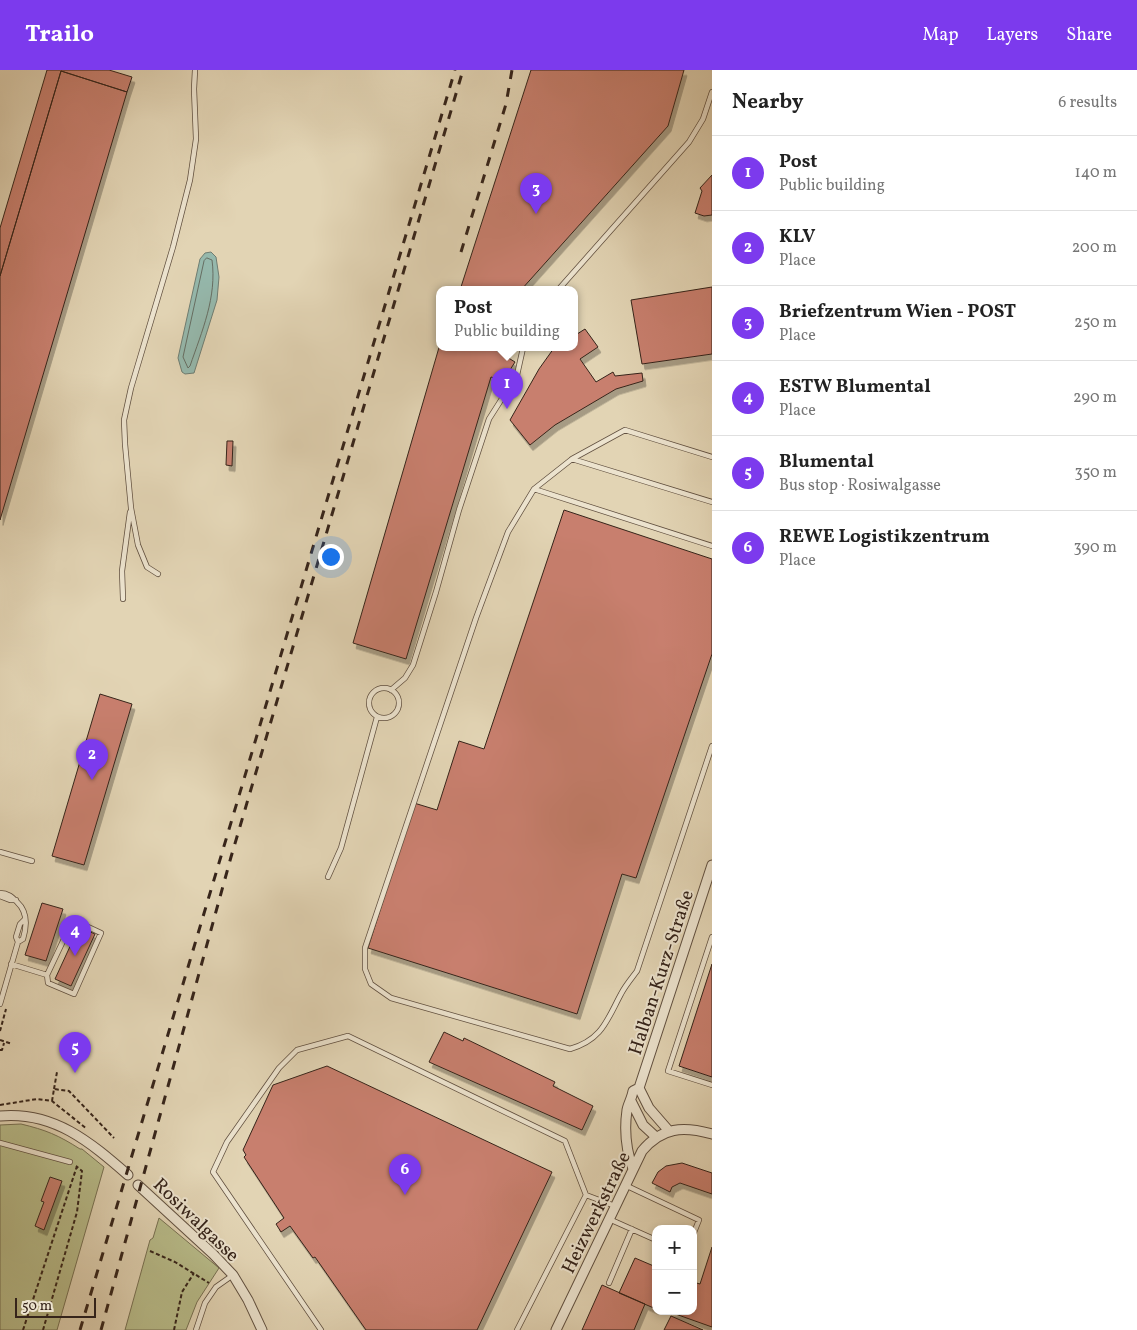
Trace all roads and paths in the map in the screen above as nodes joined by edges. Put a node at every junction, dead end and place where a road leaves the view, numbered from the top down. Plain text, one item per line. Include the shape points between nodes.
1 (195, 70) edge
2 (712, 92) edge
3 (562, 286) edge
4 (522, 351) edge
5 (712, 457) edge
6 (572, 459) junction
7 (534, 489) junction
8 (712, 502) edge
9 (131, 508) junction
10 (712, 546) edge
11 (158, 574) dead end
12 (123, 599) dead end
13 (392, 690) junction
14 (377, 717) junction
15 (712, 746) edge
16 (0, 852) edge
17 (32, 861) dead end
18 (712, 865) edge
19 (328, 878) dead end
20 (0, 894) edge
21 (712, 937) edge
22 (11, 964) junction
23 (46, 976) junction
24 (0, 1004) edge
25 (0, 1040) edge
26 (4, 1042) junction
27 (12, 1044) dead end
28 (0, 1050) edge
29 (57, 1072) dead end
30 (712, 1085) edge
31 (639, 1088) junction
32 (54, 1090) junction
33 (52, 1101) dead end
34 (631, 1101) junction
35 (0, 1116) edge
36 (669, 1131) junction
37 (712, 1134) edge
38 (656, 1137) junction
39 (114, 1138) dead end
40 (0, 1143) edge
41 (70, 1162) joint
42 (77, 1166) junction
43 (633, 1169) junction
44 (128, 1175) dead end
45 (138, 1185) dead end
46 (625, 1185) junction
47 (586, 1195) junction
48 (615, 1206) junction
49 (608, 1219) junction
50 (697, 1225) edge
51 (632, 1230) junction
52 (652, 1238) edge
53 (150, 1251) dead end
54 (194, 1273) junction
55 (232, 1275) junction
56 (610, 1284) dead end
57 (216, 1287) junction
58 (23, 1330) edge
59 (43, 1330) edge
60 (174, 1330) edge
61 (196, 1330) edge
62 (262, 1330) edge
63 (321, 1330) edge
64 (517, 1330) edge
65 (556, 1330) edge

1 - 9 lane via 196,139 190,180 124,420
2 - 3 lane via 703,119 689,142
4 - 13 lane via 517,375 489,419 413,664 405,678
5 - 6 lane via 625,430
6 - 7 lane
6 - 8 lane
7 - 10 lane
7 - 15 lane via 508,532 365,948 365,969 372,984 391,998 570,1049 582,1046 604,1026 636,971
9 - 11 lane via 142,558 146,567
9 - 12 lane via 122,571
13 - 14 lane via 399,703 396,713 387,718
13 - 14 lane via 377,689 370,696 370,710
14 - 19 lane via 341,848
16 - 17 lane
18 - 31 street, Halban-Kurz-Straße
20 - 22 lane via 16,900 24,910 25,920 20,924
21 - 30 lane via 668,1071
22 - 23 lane
22 - 24 lane
23 - 23 lane via 48,984 74,994 101,933 74,920
25 - 26 path
26 - 27 path
26 - 28 path
29 - 32 path
31 - 34 street, Halban-Kurz-Straße via 633,1091
31 - 36 street via 649,1108
32 - 33 path
32 - 39 path via 68,1091
34 - 38 street via 643,1126
34 - 43 street, Halban-Kurz-Straße via 626,1144
35 - 44 street, Rosiwalgasse via 25,1115 68,1129
36 - 37 street, Heizwerkstraße via 696,1130
36 - 38 street, Heizwerkstraße
38 - 43 street, Heizwerkstraße via 642,1151
40 - 41 lane
41 - 42 path
42 - 58 path
42 - 59 path via 82,1171 77,1212
43 - 46 street, Heizwerkstraße
45 - 55 street, Rosiwalgasse
46 - 48 street, Heizwerkstraße
46 - 50 lane via 699,1220
47 - 48 lane
47 - 63 lane via 565,1141 348,1036 297,1050 279,1068 227,1142 214,1172
47 - 64 lane
48 - 49 street, Heizwerkstraße
49 - 51 lane
49 - 65 street, Heizwerkstraße
51 - 52 lane
51 - 56 lane
53 - 54 path
54 - 57 path
54 - 60 path via 182,1292
55 - 57 lane
55 - 62 street, Rosiwalgasse
57 - 61 lane via 205,1303

